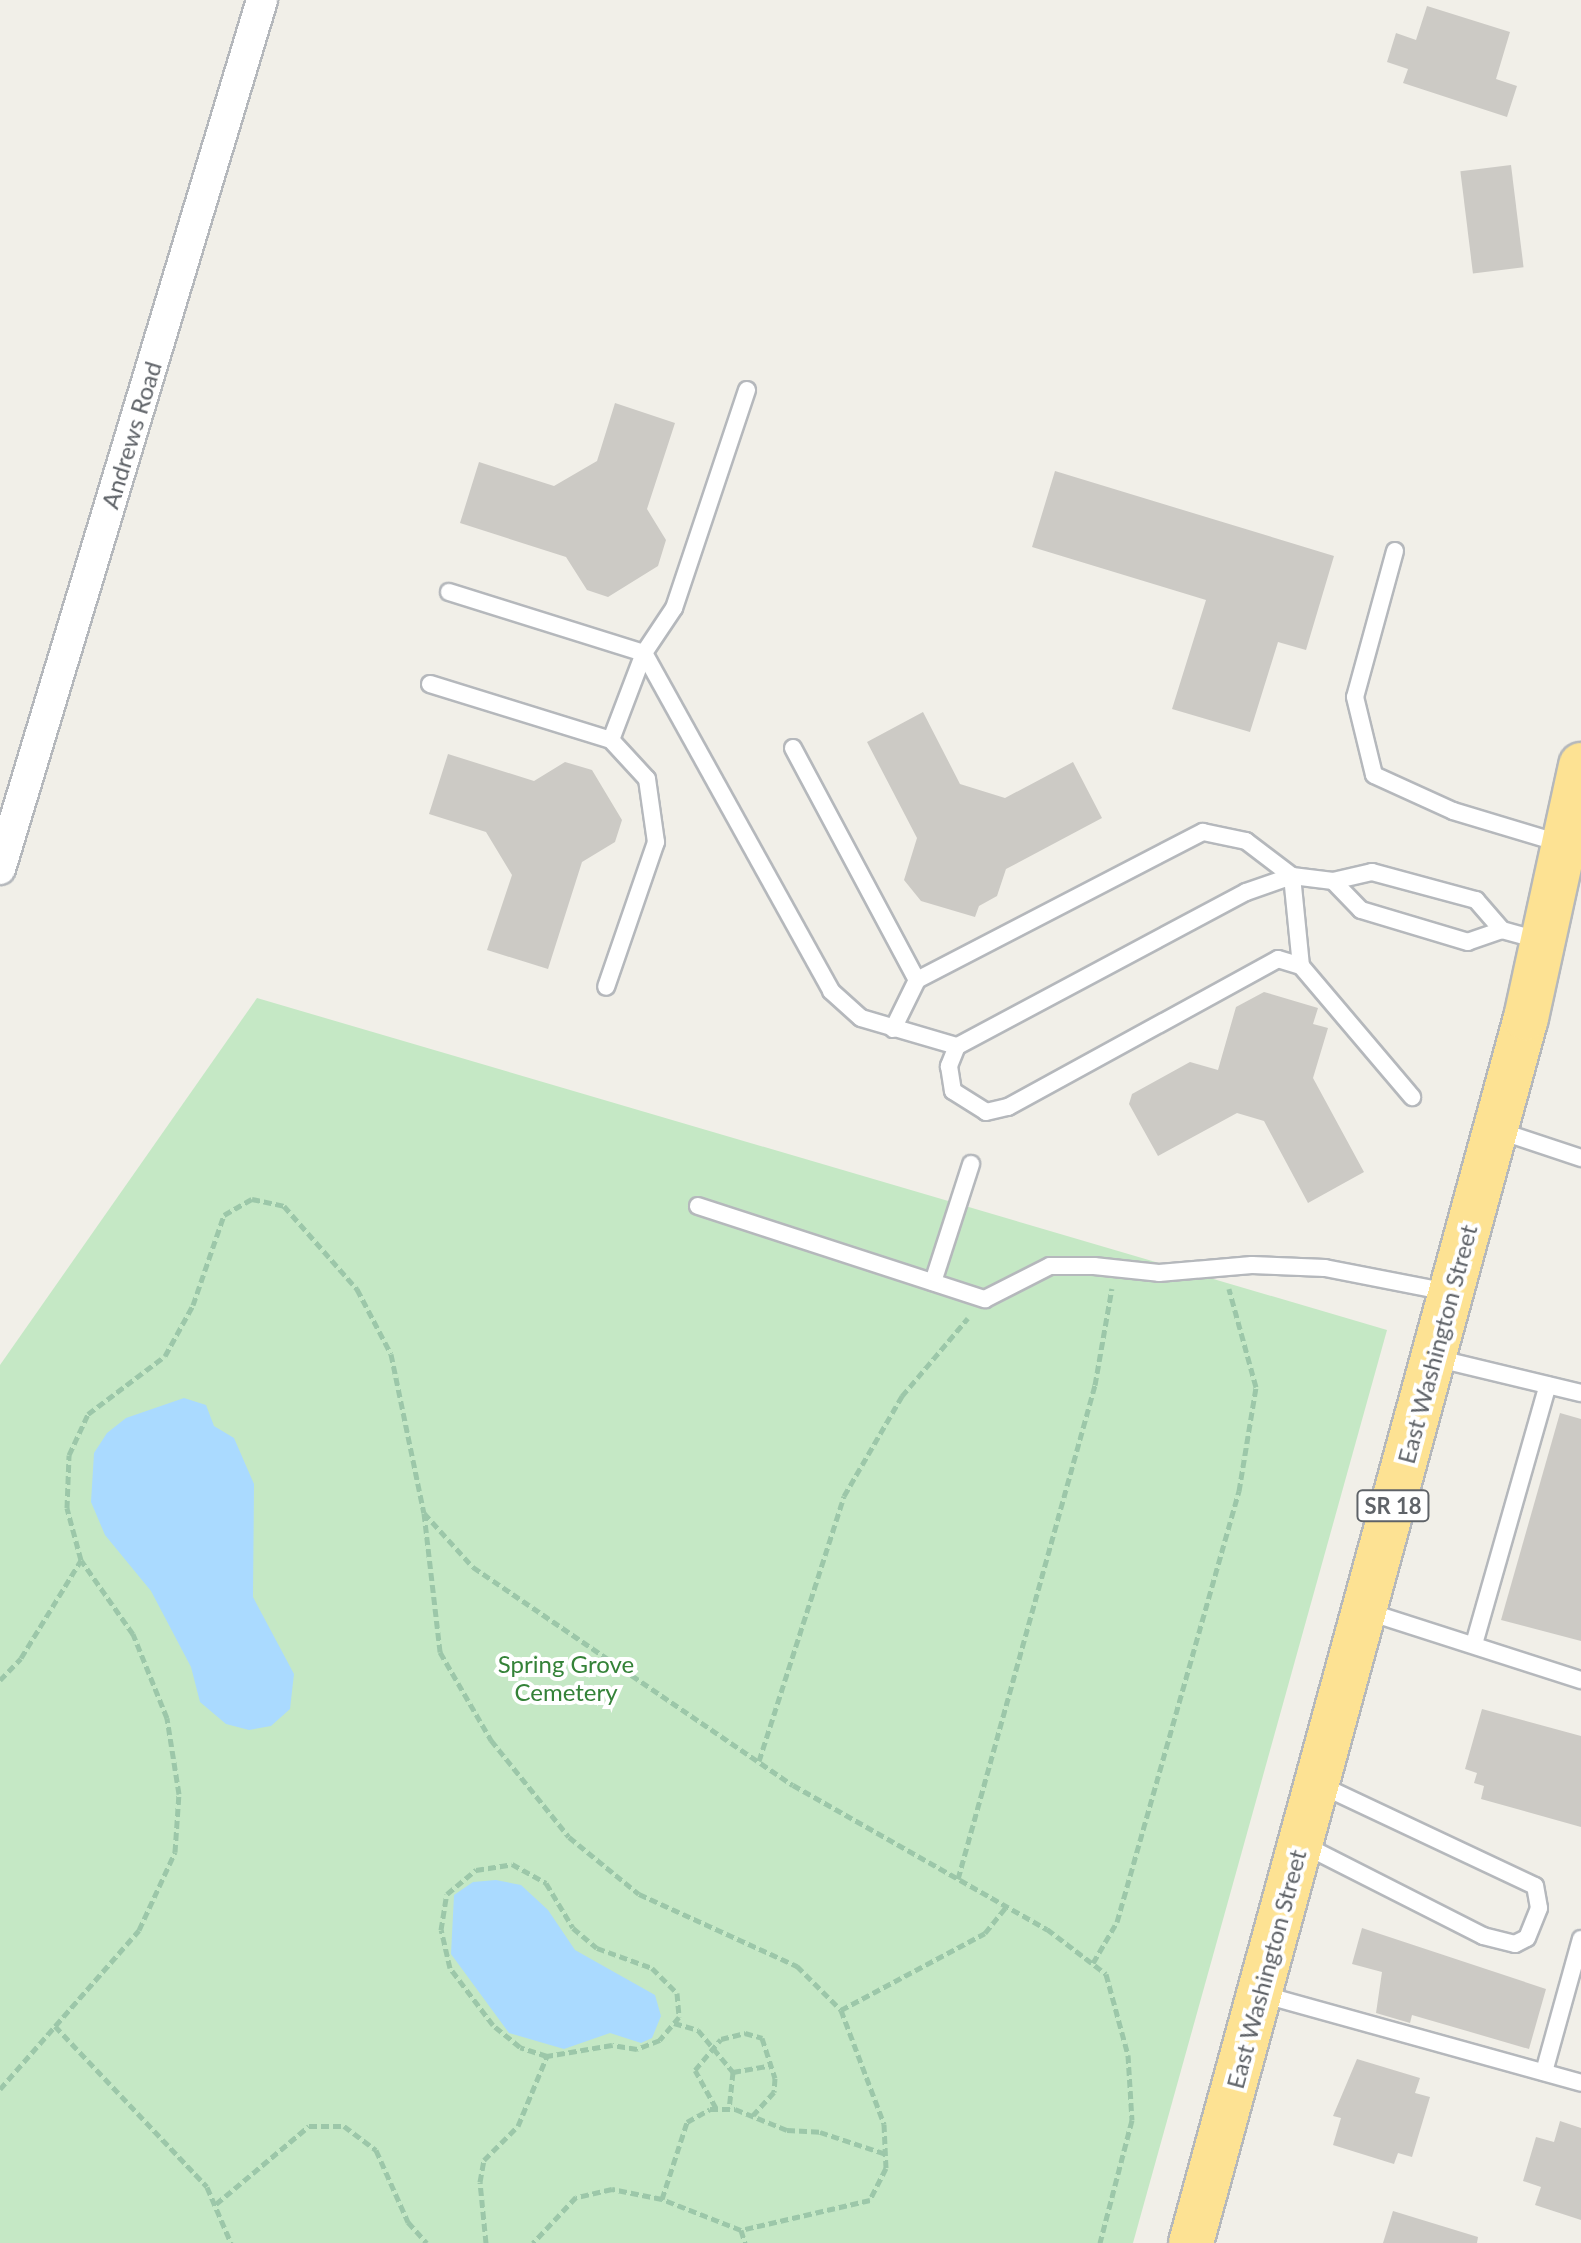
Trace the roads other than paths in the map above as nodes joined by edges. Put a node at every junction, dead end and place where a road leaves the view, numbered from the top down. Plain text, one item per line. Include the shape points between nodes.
1 (262, 0) edge
2 (747, 390) dead end
3 (1395, 551) dead end
4 (449, 592) dead end
5 (644, 653) junction
6 (430, 684) dead end
7 (611, 740) junction
8 (793, 748) dead end
9 (1581, 765) edge
10 (1564, 844) junction
11 (0, 869) edge
12 (1292, 876) junction
13 (1333, 881) junction
14 (1502, 930) junction
15 (1543, 941) junction
16 (1301, 966) junction
17 (917, 980) junction
18 (606, 987) dead end
19 (893, 1029) junction
20 (957, 1046) junction
21 (1412, 1097) dead end
22 (1495, 1130) junction
23 (1581, 1158) edge
24 (971, 1164) dead end
25 (698, 1206) dead end
26 (933, 1282) junction
27 (1451, 1293) junction
28 (1433, 1358) junction
29 (1548, 1385) junction
30 (1581, 1393) edge
31 (1364, 1610) junction
32 (1474, 1644) junction
33 (1581, 1680) edge
34 (1317, 1783) junction
35 (1300, 1843) junction
36 (1581, 1939) edge
37 (1259, 1993) junction
38 (1544, 2072) junction
39 (1581, 2083) edge
40 (1191, 2243) edge

1 - 11 street, Andrews Road
2 - 5 lane via 674,608
3 - 10 lane via 1355,697 1374,775 1453,811
4 - 5 lane
5 - 7 lane
5 - 19 lane via 831,991 861,1018
6 - 7 lane
7 - 18 lane via 647,779 656,842
8 - 17 lane
9 - 10 highway, East Washington Street / SR 18
10 - 15 highway, East Washington Street / SR 18
12 - 13 lane
12 - 16 lane
12 - 17 lane via 1246,841 1203,832
12 - 20 lane via 1246,892
13 - 14 lane via 1372,872 1476,900
13 - 14 lane via 1361,910 1468,942
14 - 15 lane
15 - 22 highway, East Washington Street / SR 18
16 - 20 lane via 1278,959 1008,1107 986,1112 953,1091 949,1066
16 - 21 lane
17 - 19 lane
19 - 20 lane
22 - 23 lane
22 - 27 highway, East Washington Street / SR 18
24 - 26 lane
25 - 26 lane
26 - 27 lane via 985,1299 1050,1266 1325,1268
27 - 28 highway, East Washington Street / SR 18
28 - 29 lane
28 - 31 highway, East Washington Street / SR 18
29 - 30 lane
29 - 32 lane
31 - 32 lane
31 - 34 highway, East Washington Street / SR 18
32 - 33 lane
34 - 35 highway, East Washington Street / SR 18
34 - 35 lane via 1535,1886 1539,1908 1527,1938 1515,1944 1483,1936
35 - 37 highway, East Washington Street / SR 18
36 - 38 lane
37 - 38 lane
37 - 40 highway, East Washington Street / SR 18
38 - 39 lane

